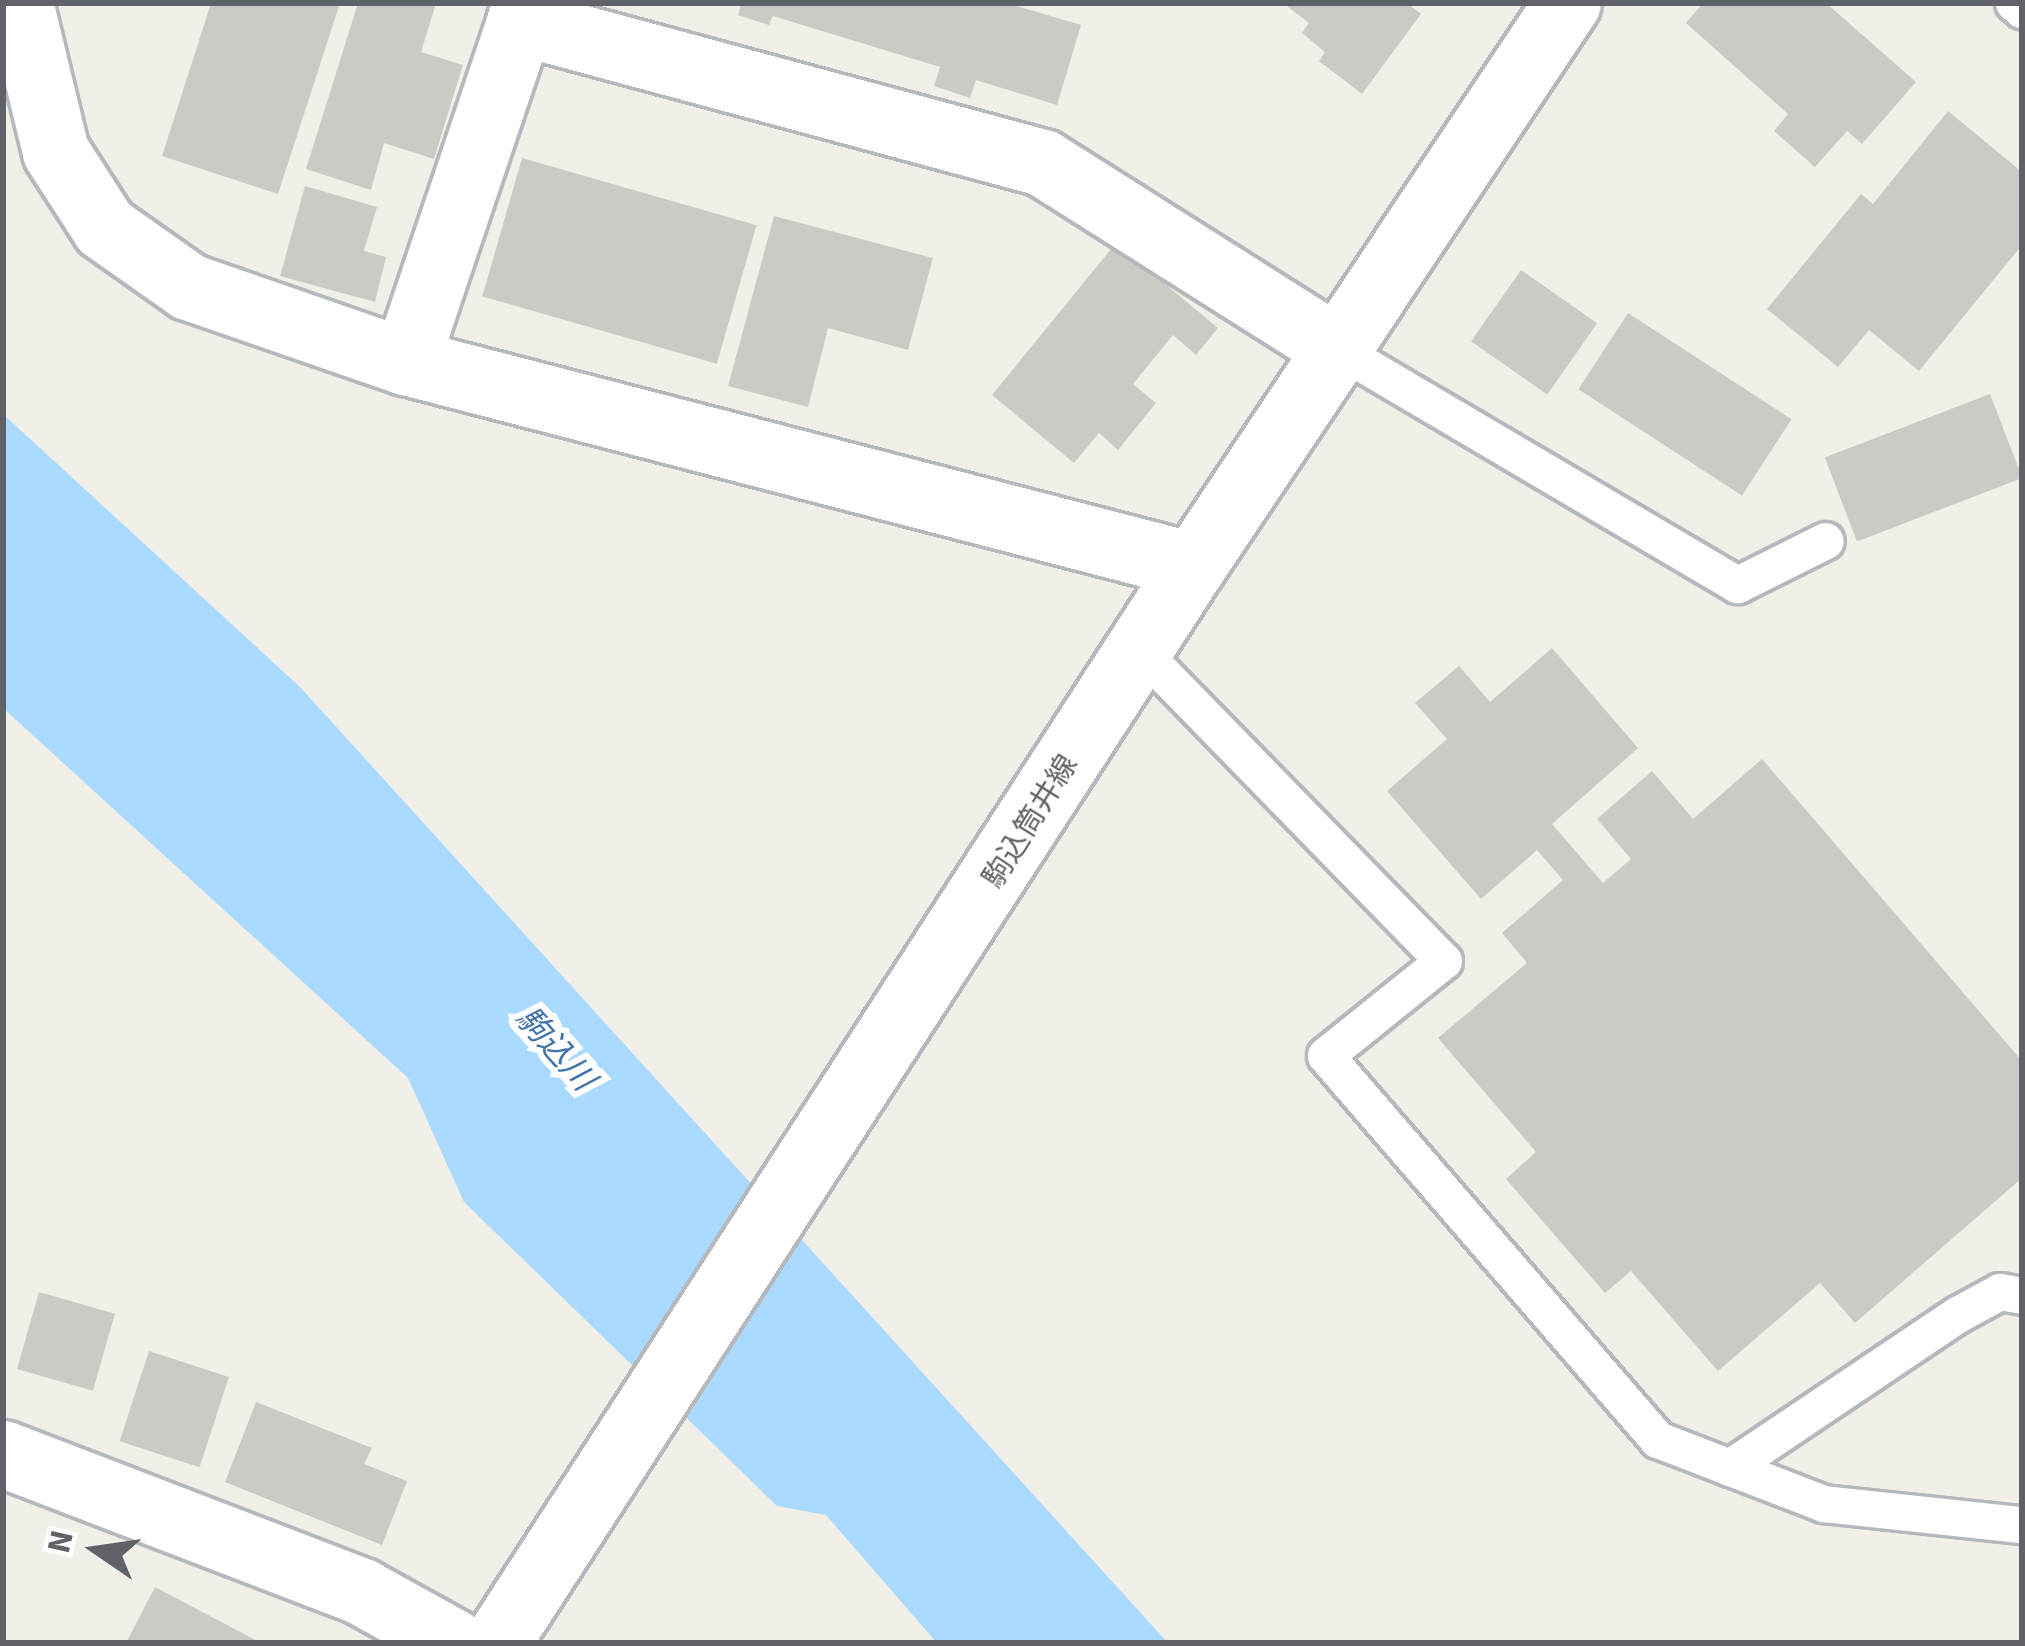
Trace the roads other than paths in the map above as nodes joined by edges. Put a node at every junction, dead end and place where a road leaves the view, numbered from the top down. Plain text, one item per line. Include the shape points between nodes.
1 (20, 3) edge
2 (2014, 3) edge
3 (2022, 10) edge
4 (1545, 12) edge
5 (524, 13) edge
6 (1337, 350) junction
7 (406, 362) junction
8 (1826, 541) dead end
9 (1193, 566) junction
10 (1140, 650) junction
11 (2022, 1296) edge
12 (3, 1454) edge
13 (1730, 1468) junction
14 (2022, 1525) edge
15 (454, 1643) edge
16 (497, 1643) edge

1 - 7 street via 56,152 105,228 189,287
2 - 3 lane
4 - 6 street, 駒込筒井線
5 - 6 street via 1042,163
5 - 7 street
6 - 8 lane via 1738,585
6 - 9 street, 駒込筒井線
7 - 9 street
9 - 10 street, 駒込筒井線
10 - 13 lane via 1444,961 1326,1056 1658,1440
10 - 16 street, 駒込筒井線
11 - 13 lane via 2000,1292 1958,1315
12 - 15 street via 362,1592
13 - 14 lane via 1824,1504

